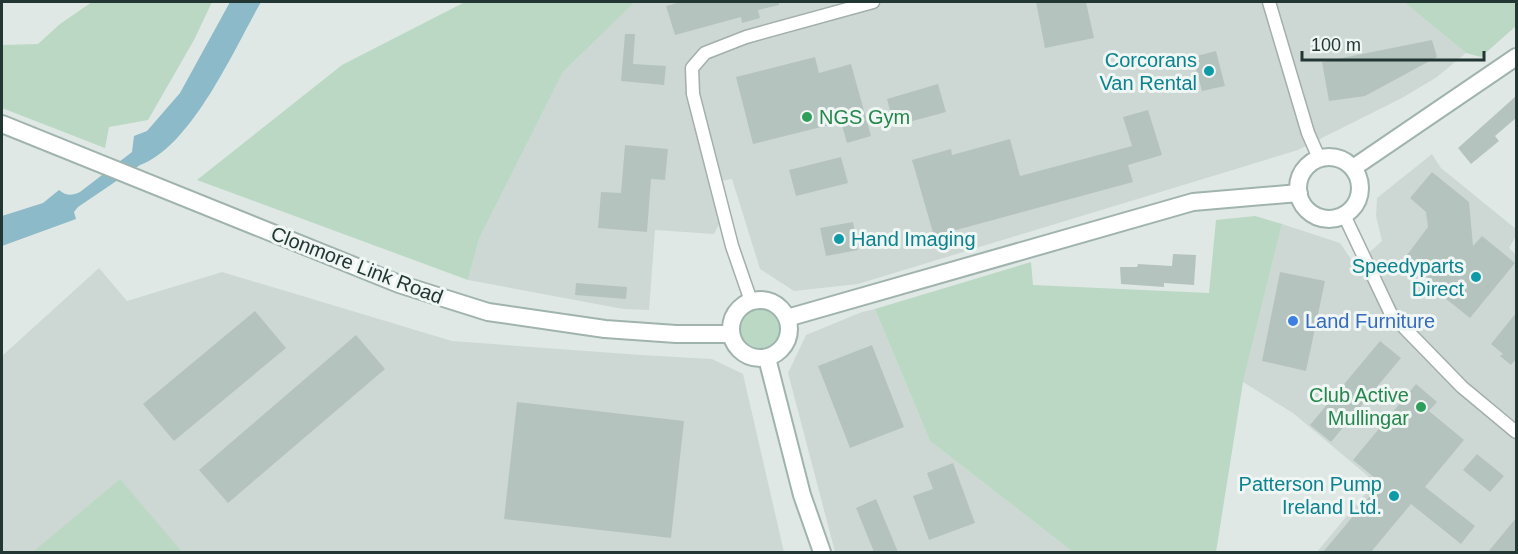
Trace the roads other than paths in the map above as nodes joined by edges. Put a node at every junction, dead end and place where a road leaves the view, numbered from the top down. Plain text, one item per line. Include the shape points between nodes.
1 (873, 2) edge
2 (1269, 2) edge
3 (1516, 57) edge
4 (2, 124) edge
5 (1319, 159) junction
6 (1353, 168) junction
7 (1299, 193) junction
8 (1344, 214) junction
9 (752, 301) junction
10 (787, 318) junction
11 (730, 334) junction
12 (767, 358) junction
13 (1516, 432) edge
14 (822, 552) edge

1 - 9 street via 746,37 705,53 692,68 693,93 732,246
2 - 5 street
3 - 6 main road
4 - 11 main road, Clonmore Link Road via 399,284 488,312 605,329
5 - 6 main road via 1338,158
5 - 7 main road via 1305,168
6 - 8 main road via 1360,193 1352,209
7 - 8 main road via 1316,216 1335,218
7 - 10 main road via 1193,202
8 - 13 street via 1391,314 1462,387
9 - 10 main road via 768,301
9 - 11 main road via 733,317
10 - 12 main road via 788,338 776,354
11 - 12 main road via 740,351 757,359
12 - 14 main road via 802,495

